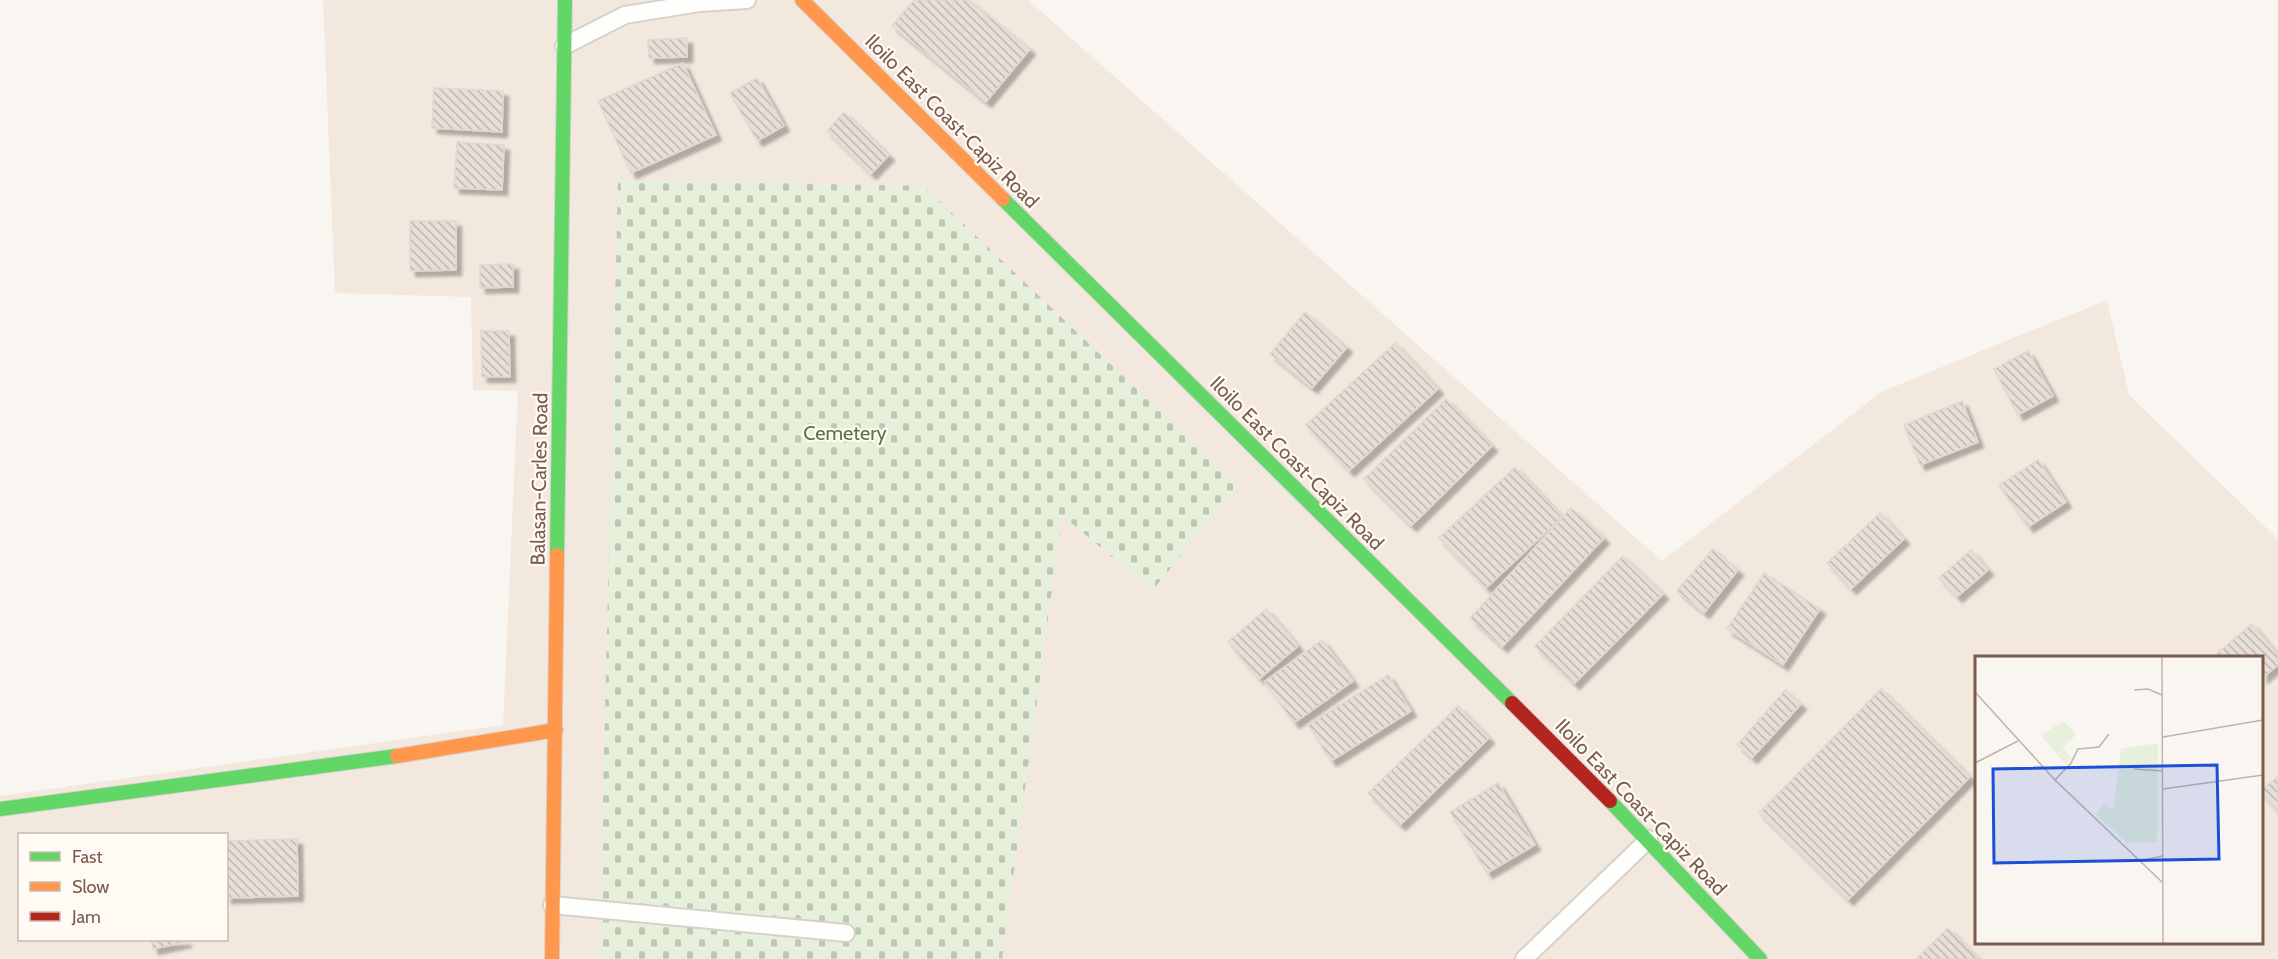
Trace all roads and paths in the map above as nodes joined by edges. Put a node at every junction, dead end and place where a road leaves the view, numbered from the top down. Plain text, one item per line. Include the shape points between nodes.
1 (565, 0) edge
2 (747, 0) edge
3 (802, 0) edge
4 (564, 46) junction
5 (556, 730) junction
6 (0, 809) edge
7 (1649, 839) junction
8 (552, 905) junction
9 (846, 933) dead end
10 (552, 959) edge
11 (1524, 959) edge
12 (1760, 959) edge

1 - 4 main road, Balasan-Carles Road
2 - 4 lane via 625,15
3 - 7 main road, Iloilo East Coast-Capiz Road
4 - 5 main road, Balasan-Carles Road
5 - 6 main road via 332,767
5 - 8 main road, Balasan-Carles Road
7 - 11 lane
7 - 12 main road, Iloilo East Coast-Capiz Road
8 - 9 lane
8 - 10 main road, Balasan-Carles Road

